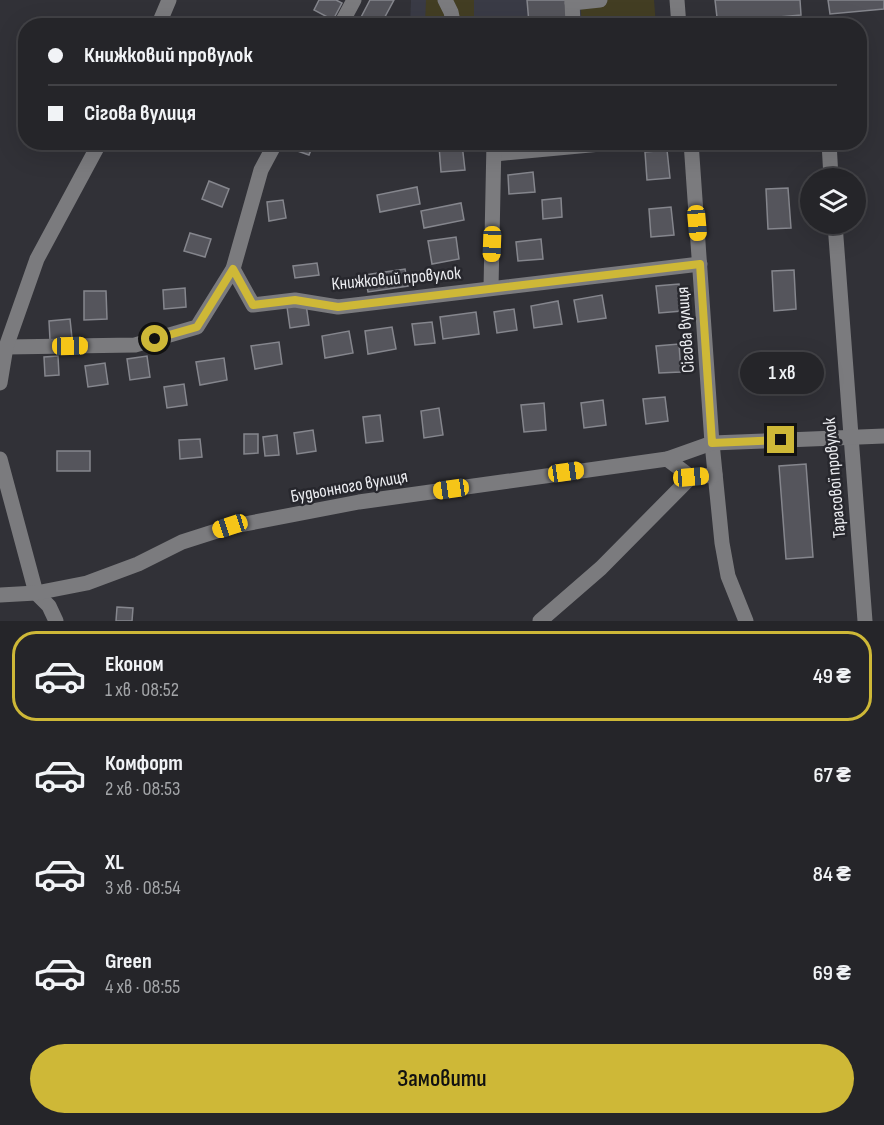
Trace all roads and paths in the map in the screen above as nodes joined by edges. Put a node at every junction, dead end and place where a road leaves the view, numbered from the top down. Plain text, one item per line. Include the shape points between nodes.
1 (169, 0) edge
2 (354, 0) edge
3 (445, 0) edge
4 (600, 0) edge
5 (677, 0) edge
6 (572, 2) edge
7 (161, 18) edge
8 (344, 18) edge
9 (452, 18) edge
10 (573, 18) edge
11 (679, 18) edge
12 (96, 150) edge
13 (272, 150) edge
14 (494, 150) edge
15 (691, 150) edge
16 (829, 150) edge
17 (830, 168) edge
18 (836, 234) edge
19 (700, 264) junction
20 (233, 269) junction
21 (491, 288) junction
22 (6, 347) junction
23 (0, 383) edge
24 (884, 436) edge
25 (850, 437) junction
26 (712, 443) junction
27 (0, 459) edge
28 (667, 459) junction
29 (715, 475) junction
30 (691, 477) junction
31 (36, 593) junction
32 (0, 595) edge
33 (56, 621) edge
34 (540, 621) edge
35 (746, 621) edge
36 (865, 621) edge

1 - 7 street
2 - 8 street
3 - 9 street
4 - 6 street
5 - 11 street
6 - 10 street
12 - 22 street via 37,259
13 - 20 street via 261,170
14 - 21 street
15 - 19 street, Сігова вулиця
16 - 17 street
18 - 25 street, Тарасової провулок
19 - 21 street, Книжковий провулок
19 - 26 street, Сігова вулиця
20 - 21 street, Книжковий провулок via 253,305 295,300 338,307
20 - 22 street via 197,327 135,345
22 - 23 street
24 - 25 street
25 - 26 street
25 - 36 street, Тарасової провулок
26 - 28 street, Будьонного вулиця
26 - 29 street, Сігова вулиця
27 - 31 street
28 - 30 street
28 - 31 street, Будьонного вулиця via 370,501 230,526 87,583
29 - 30 street
29 - 35 street, Сігова вулиця via 728,576
30 - 34 street via 601,568
31 - 32 street, Будьонного вулиця
31 - 33 street via 49,606

